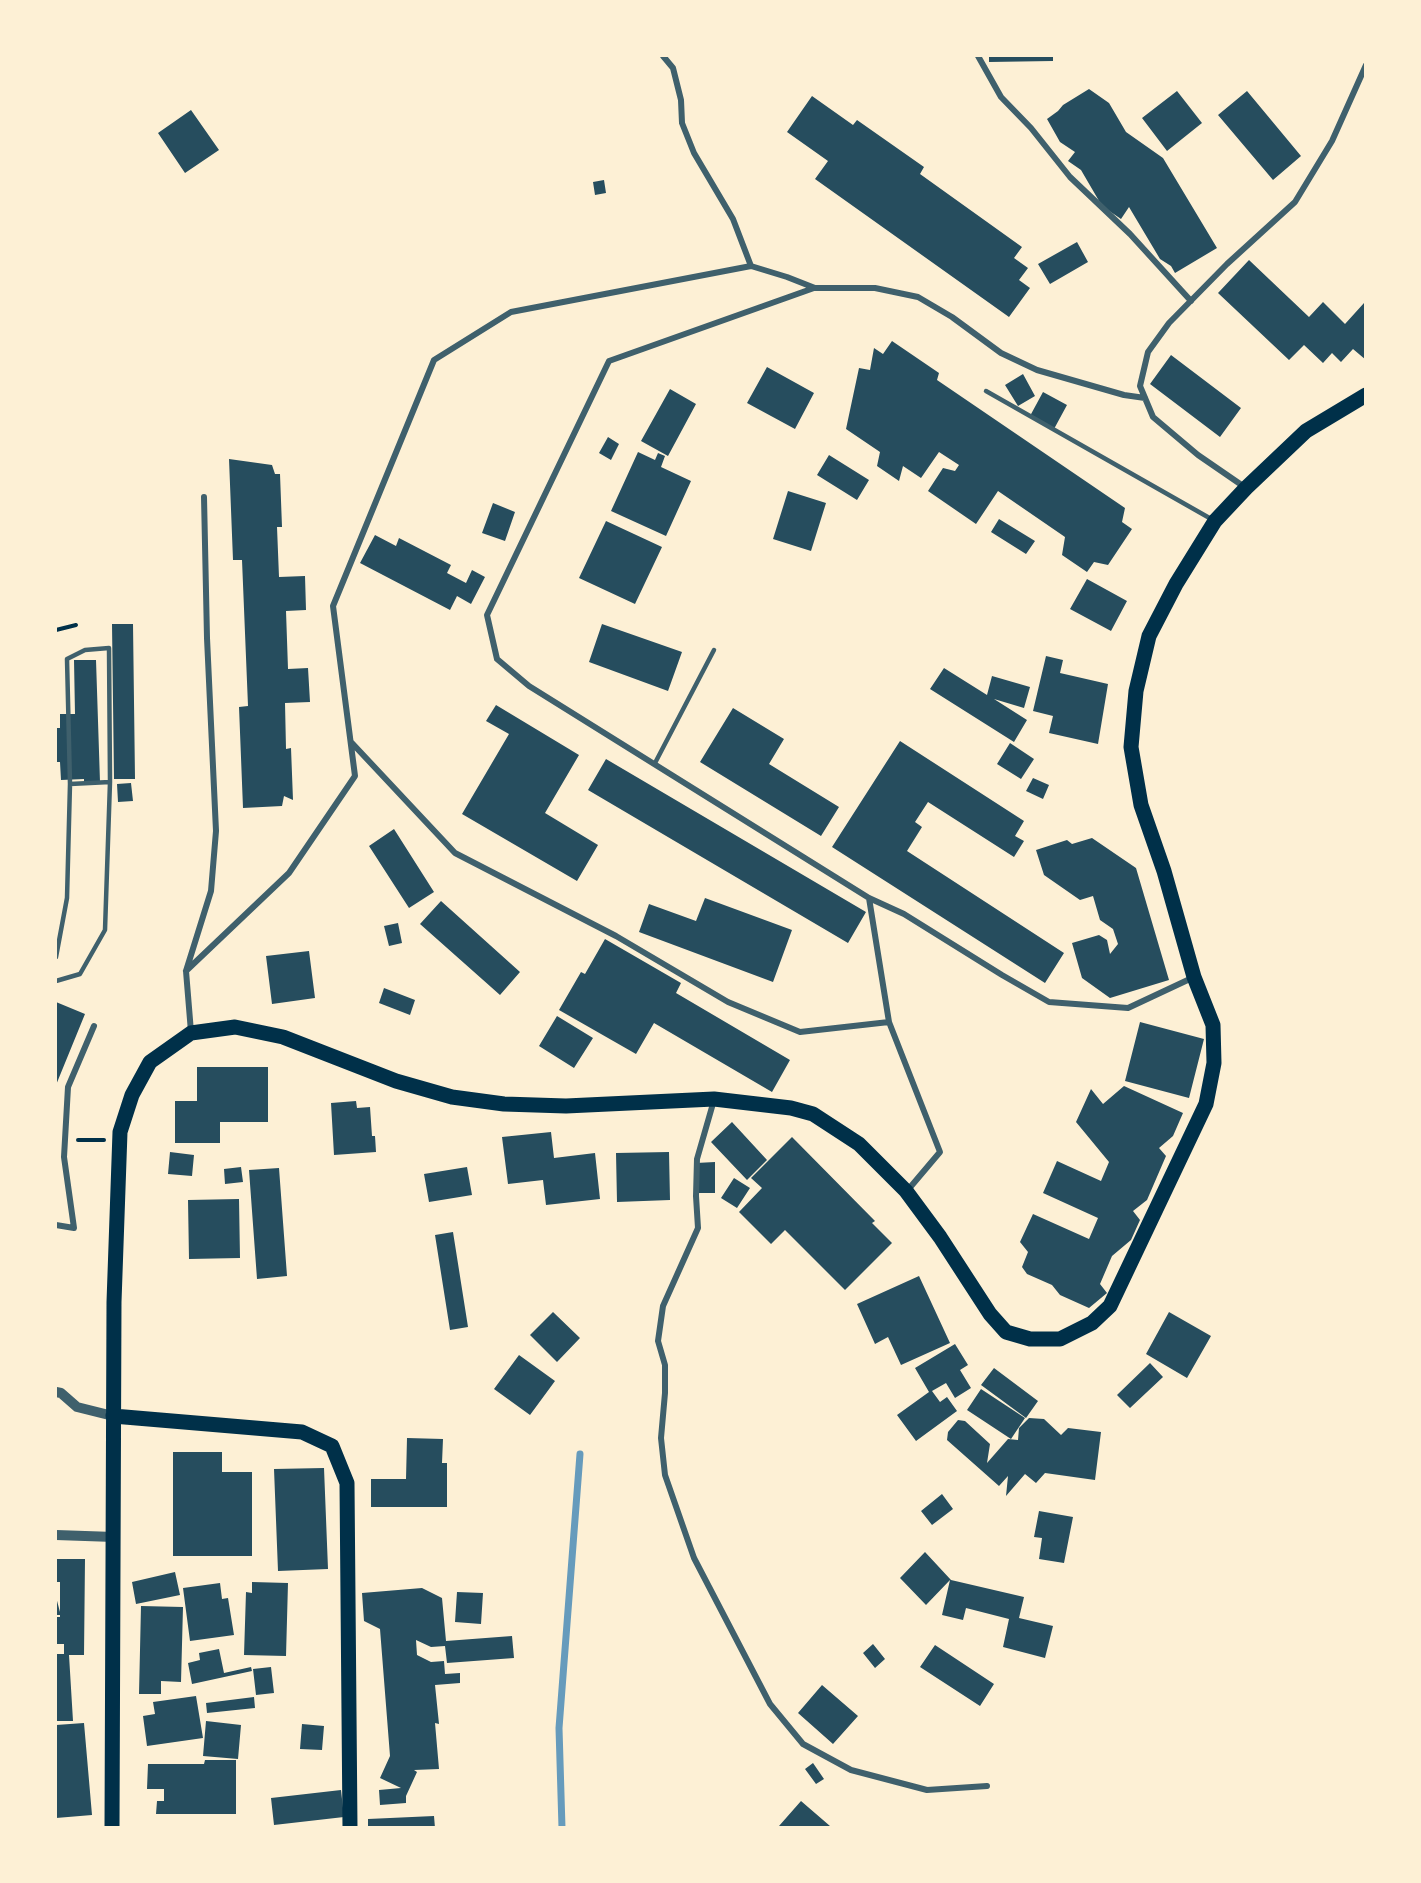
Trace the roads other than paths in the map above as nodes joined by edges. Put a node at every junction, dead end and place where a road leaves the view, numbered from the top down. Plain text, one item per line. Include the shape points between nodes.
1 (663, 56) edge
2 (978, 56) edge
3 (1365, 65) edge
4 (751, 266) junction
5 (815, 288) junction
6 (1191, 301) junction
7 (986, 391) dead end
8 (1365, 395) edge
9 (1145, 398) junction
10 (1245, 488) junction
11 (204, 497) dead end
12 (1215, 521) junction
13 (714, 650) dead end
14 (351, 742) junction
15 (655, 763) junction
16 (110, 782) junction
17 (70, 784) junction
18 (869, 898) junction
19 (56, 957) edge
20 (186, 971) junction
21 (1194, 977) junction
22 (56, 981) edge
23 (889, 1022) junction
24 (94, 1026) dead end
25 (191, 1033) junction
26 (714, 1099) junction
27 (906, 1191) junction
28 (56, 1226) edge
29 (56, 1392) edge
30 (113, 1416) junction
31 (56, 1535) edge
32 (114, 1537) junction
33 (987, 1786) dead end
34 (112, 1827) edge
35 (350, 1827) edge

1 - 4 street via 673,68 682,123 694,153 733,219
2 - 6 street via 1001,97 1070,177 1130,234
3 - 6 street via 1332,141 1295,202
4 - 5 street
4 - 14 street via 511,312 434,360 333,606
5 - 9 street via 875,288 918,297 1019,362 1124,396
5 - 15 street via 609,361 487,615 497,658 505,666 529,686
6 - 9 street via 1148,352 1140,386
7 - 12 lane
8 - 10 main road via 1306,431
9 - 10 street via 1153,417
10 - 12 main road
11 - 20 street via 216,831 211,891
12 - 21 main road via 1149,636 1136,691 1131,747 1141,806
13 - 15 lane
14 - 20 street via 355,776 289,873
14 - 23 street via 455,853 616,936 728,1002 800,1032
15 - 18 street
16 - 17 lane
16 - 17 lane via 109,648 85,650 67,659
16 - 22 lane via 105,930 80,974
17 - 19 lane via 67,898
18 - 21 street via 904,914 1049,1002 1128,1008
18 - 23 street
20 - 25 street
21 - 27 main road via 1213,1025 1215,1063 1206,1104 1110,1306 1092,1323 1060,1339 1030,1340 1006,1332
23 - 27 street via 940,1152
24 - 28 street via 68,1087 64,1157 74,1228
25 - 26 main road via 235,1027 283,1037 396,1081 452,1097 504,1104 566,1106
25 - 30 main road via 150,1062 132,1095 120,1132
26 - 27 main road via 813,1114 859,1144
26 - 33 street via 696,1159 698,1228 663,1306 658,1341 665,1365 661,1438 665,1476 694,1558 770,1704 803,1744 851,1770 927,1790
29 - 30 street via 77,1407
30 - 32 main road
30 - 35 main road via 303,1432 332,1446 346,1483
31 - 32 street
32 - 34 main road

